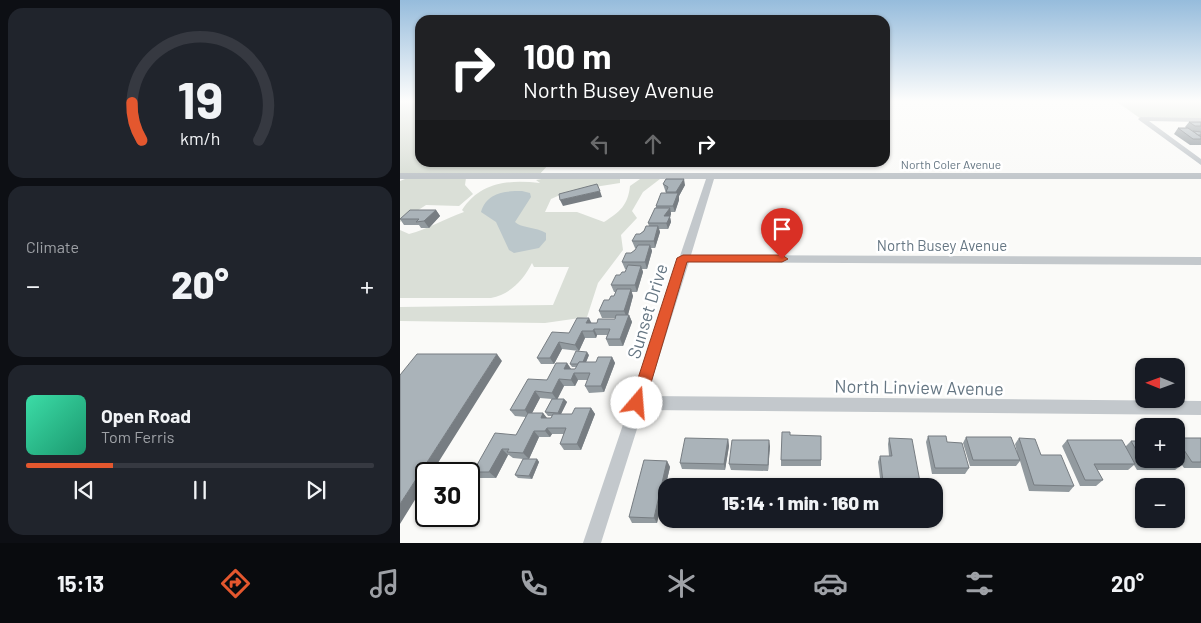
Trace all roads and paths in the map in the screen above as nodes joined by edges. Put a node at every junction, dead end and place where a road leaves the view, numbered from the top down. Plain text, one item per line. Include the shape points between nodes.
1 (1150, 126) edge
2 (1201, 163) edge
3 (400, 176) edge
4 (711, 176) junction
5 (1201, 176) edge
6 (683, 258) junction
7 (1201, 261) edge
8 (637, 403) junction
9 (1201, 408) edge
10 (592, 543) edge

1 - 2 street
3 - 4 street, North Coler Avenue
4 - 5 street, North Coler Avenue
4 - 6 street, Sunset Drive
6 - 7 street, North Busey Avenue
6 - 8 street, Sunset Drive
8 - 9 street, North Linview Avenue
8 - 10 street, Sunset Drive

